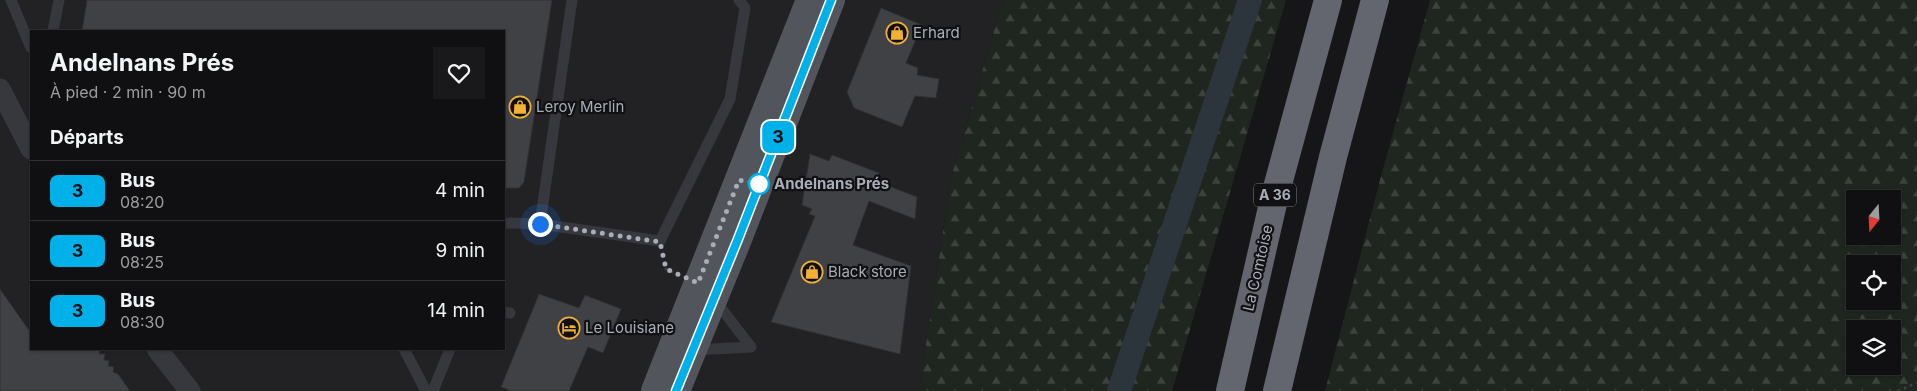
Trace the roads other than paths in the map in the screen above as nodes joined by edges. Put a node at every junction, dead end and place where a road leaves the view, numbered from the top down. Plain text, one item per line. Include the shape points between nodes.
1 (11, 0) edge
2 (59, 0) edge
3 (572, 0) edge
4 (739, 0) edge
5 (810, 0) edge
6 (831, 0) edge
7 (1328, 0) edge
8 (1375, 0) edge
9 (54, 30) edge
10 (30, 46) edge
11 (0, 89) edge
12 (30, 147) edge
13 (505, 223) edge
14 (540, 224) junction
15 (706, 291) junction
16 (158, 350) edge
17 (405, 350) edge
18 (450, 350) edge
19 (693, 350) junction
20 (190, 391) edge
21 (426, 391) edge
22 (433, 391) edge
23 (655, 391) edge
24 (676, 391) edge
25 (1230, 391) edge
26 (1277, 391) edge

1 - 10 lane
2 - 9 lane
3 - 14 lane
4 - 14 lane via 745,8 730,99 660,242
5 - 15 main road
6 - 15 main road
7 - 25 highway, La Comtoise / A 36 via 1274,199
8 - 26 highway via 1333,157
11 - 12 street
13 - 14 lane
15 - 19 main road
15 - 19 lane via 751,347
15 - 23 main road
16 - 20 street
17 - 21 lane
18 - 22 lane
19 - 24 main road

